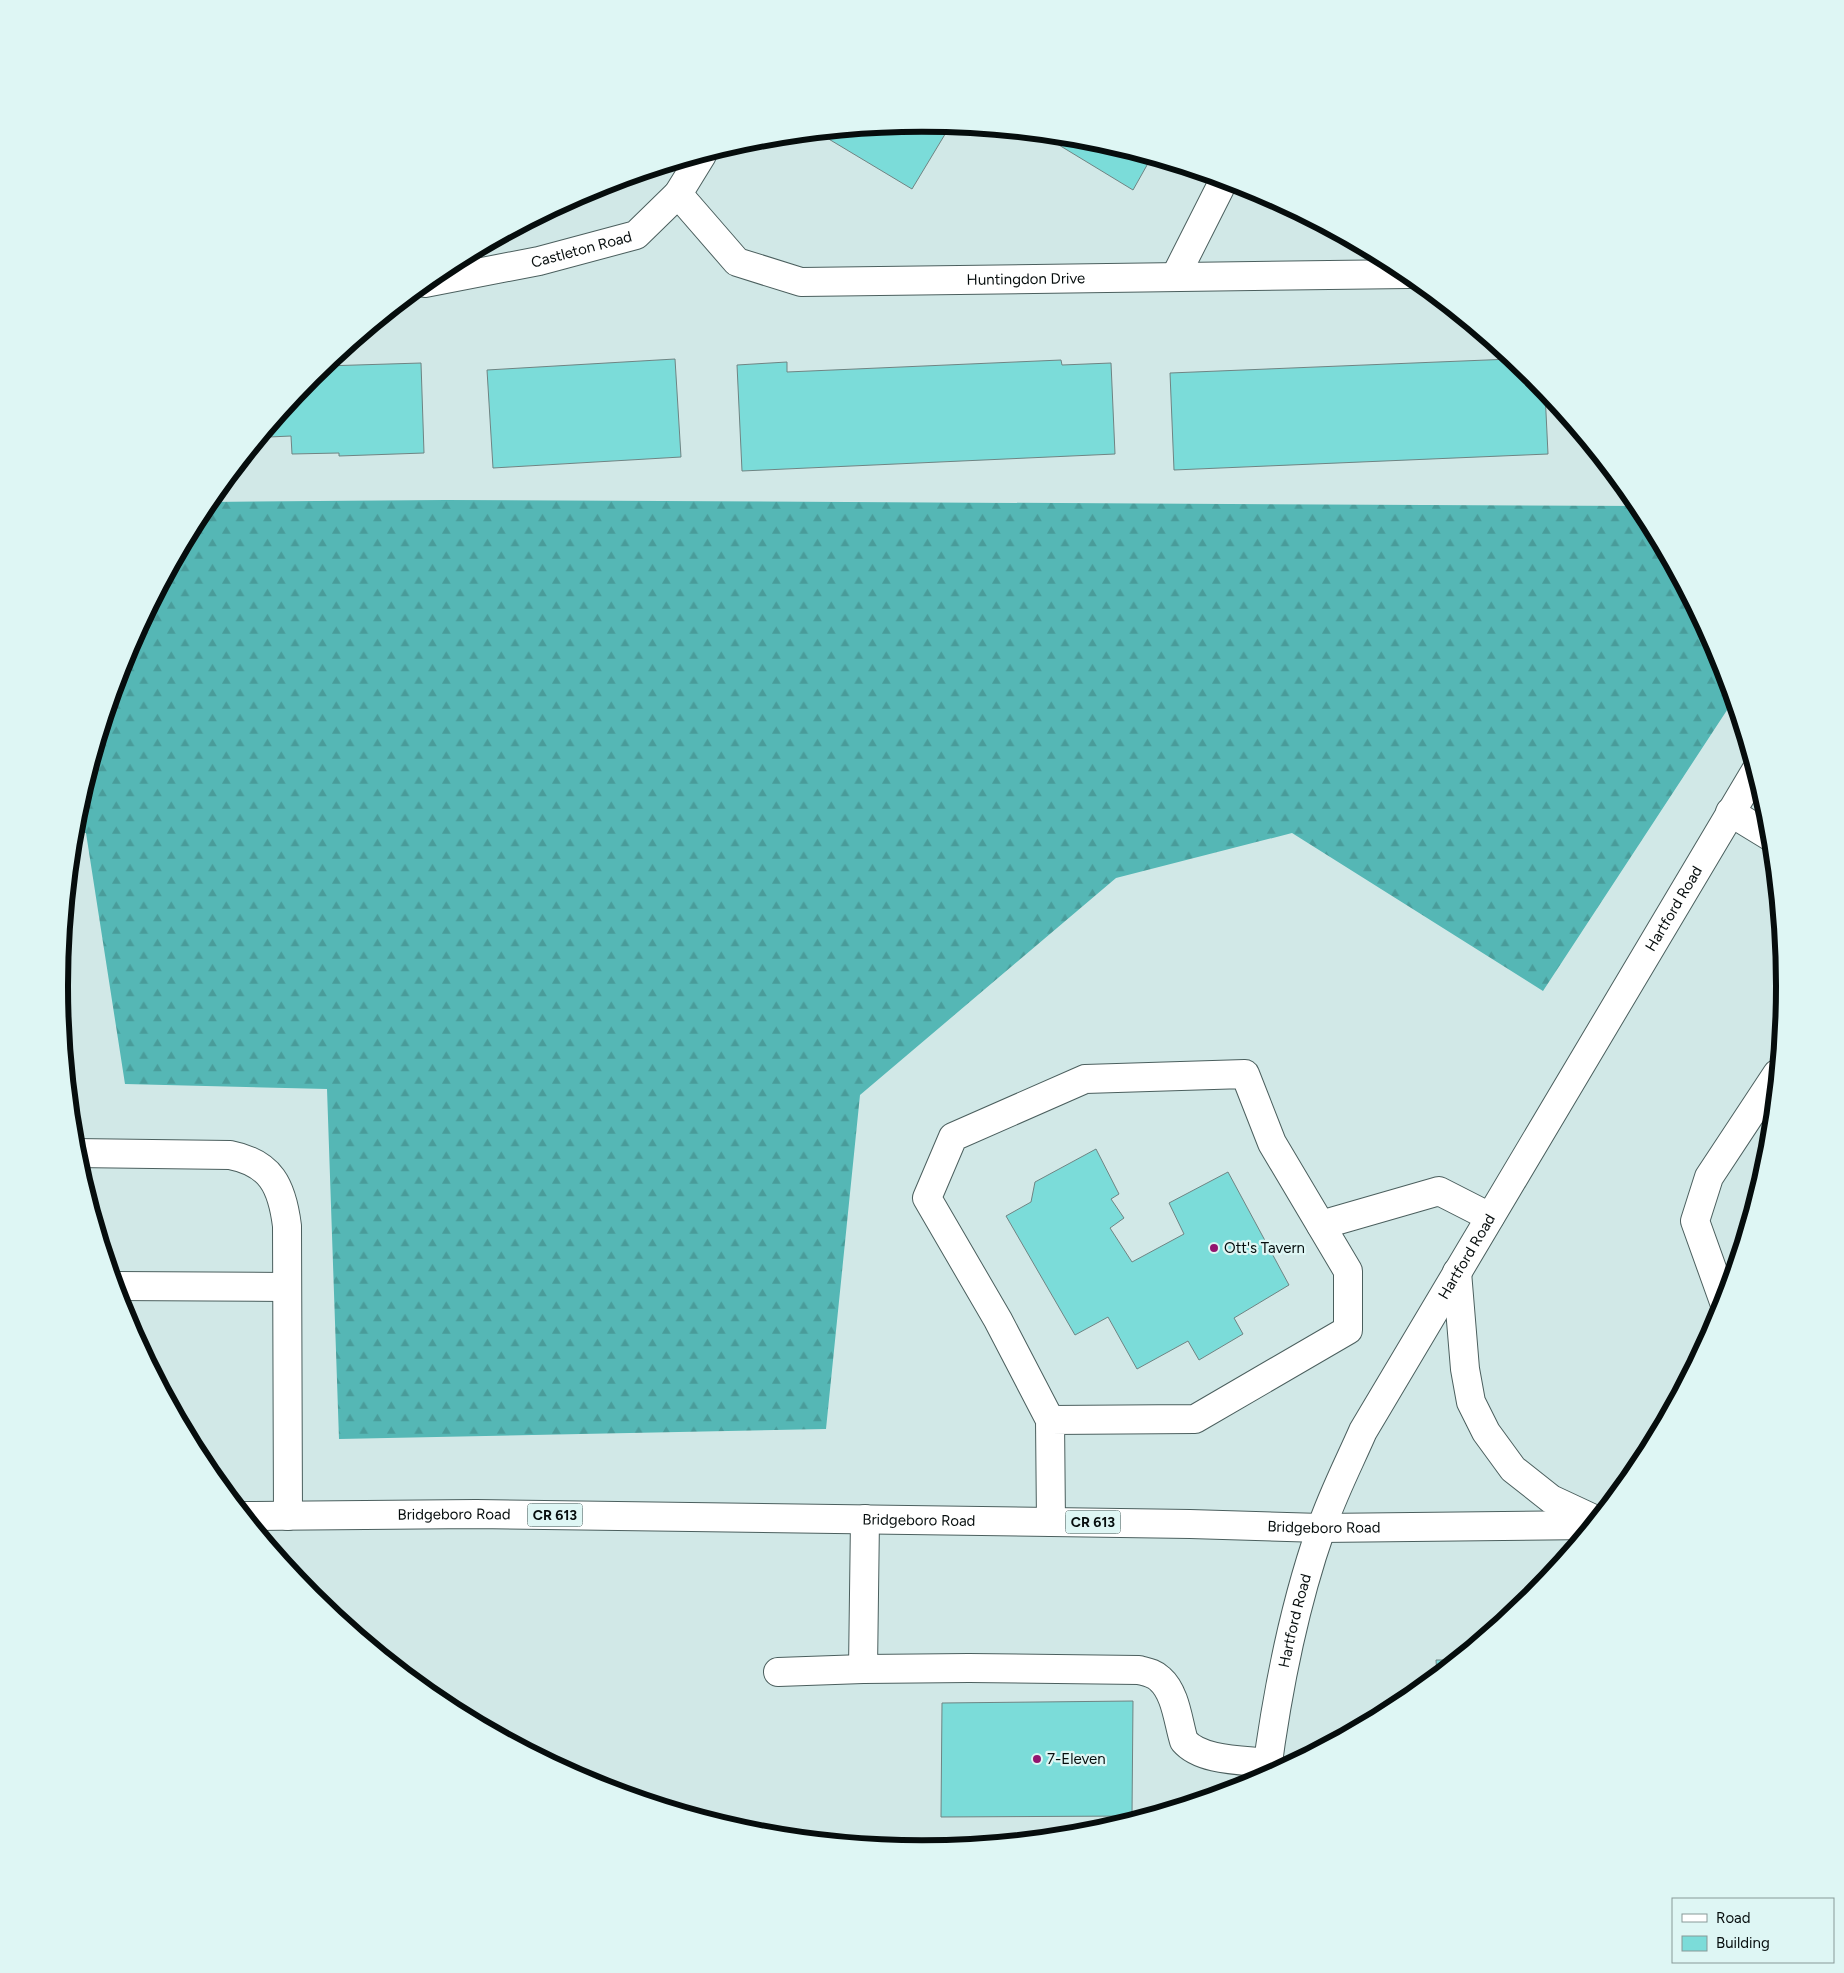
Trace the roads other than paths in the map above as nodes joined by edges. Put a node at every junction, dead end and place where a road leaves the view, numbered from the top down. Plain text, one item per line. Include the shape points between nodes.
1 (698, 162) edge
2 (1221, 186) edge
3 (678, 194) junction
4 (1394, 274) edge
5 (1175, 277) junction
6 (442, 280) edge
7 (1750, 778) edge
8 (1730, 812) junction
9 (1762, 832) edge
10 (1771, 1083) edge
11 (84, 1153) edge
12 (1490, 1217) junction
13 (1321, 1224) junction
14 (1457, 1272) junction
15 (122, 1286) edge
16 (286, 1287) junction
17 (1720, 1290) edge
18 (1050, 1420) junction
19 (252, 1516) edge
20 (288, 1516) junction
21 (1591, 1518) edge
22 (865, 1519) junction
23 (1051, 1522) junction
24 (1586, 1524) edge
25 (1321, 1528) junction
26 (863, 1669) junction
27 (778, 1672) dead end
28 (1267, 1768) edge
29 (1264, 1769) edge

1 - 3 main road, Castleton Road
2 - 5 main road
3 - 5 main road, Huntingdon Drive via 737,262 801,282
3 - 6 main road, Castleton Road via 636,235 539,261
4 - 5 main road, Huntingdon Drive
7 - 8 main road, Hartford Road
8 - 9 main road
8 - 12 main road, Hartford Road
10 - 17 main road via 1709,1177 1695,1220
11 - 16 main road via 230,1155 247,1158 261,1166 270,1176 285,1207
12 - 13 main road via 1439,1191
12 - 14 main road, Hartford Road
13 - 18 main road via 1348,1271 1348,1330 1195,1419
13 - 18 main road via 1272,1143 1245,1074 1085,1079 953,1136 927,1198 998,1320
14 - 21 main road via 1466,1378 1471,1402 1486,1432 1513,1469 1551,1499
14 - 25 main road, Hartford Road via 1363,1431
15 - 16 main road
16 - 20 main road
18 - 23 main road
19 - 20 main road, Bridgeboro Road / CR 613
20 - 22 main road, Bridgeboro Road / CR 613 via 476,1514
22 - 23 main road, Bridgeboro Road / CR 613
22 - 26 main road
23 - 25 main road, Bridgeboro Road / CR 613
24 - 25 main road, Bridgeboro Road / CR 613
25 - 28 main road, Hartford Road via 1294,1616
26 - 27 main road
26 - 29 main road via 1138,1670 1152,1673 1168,1688 1184,1741 1190,1748

